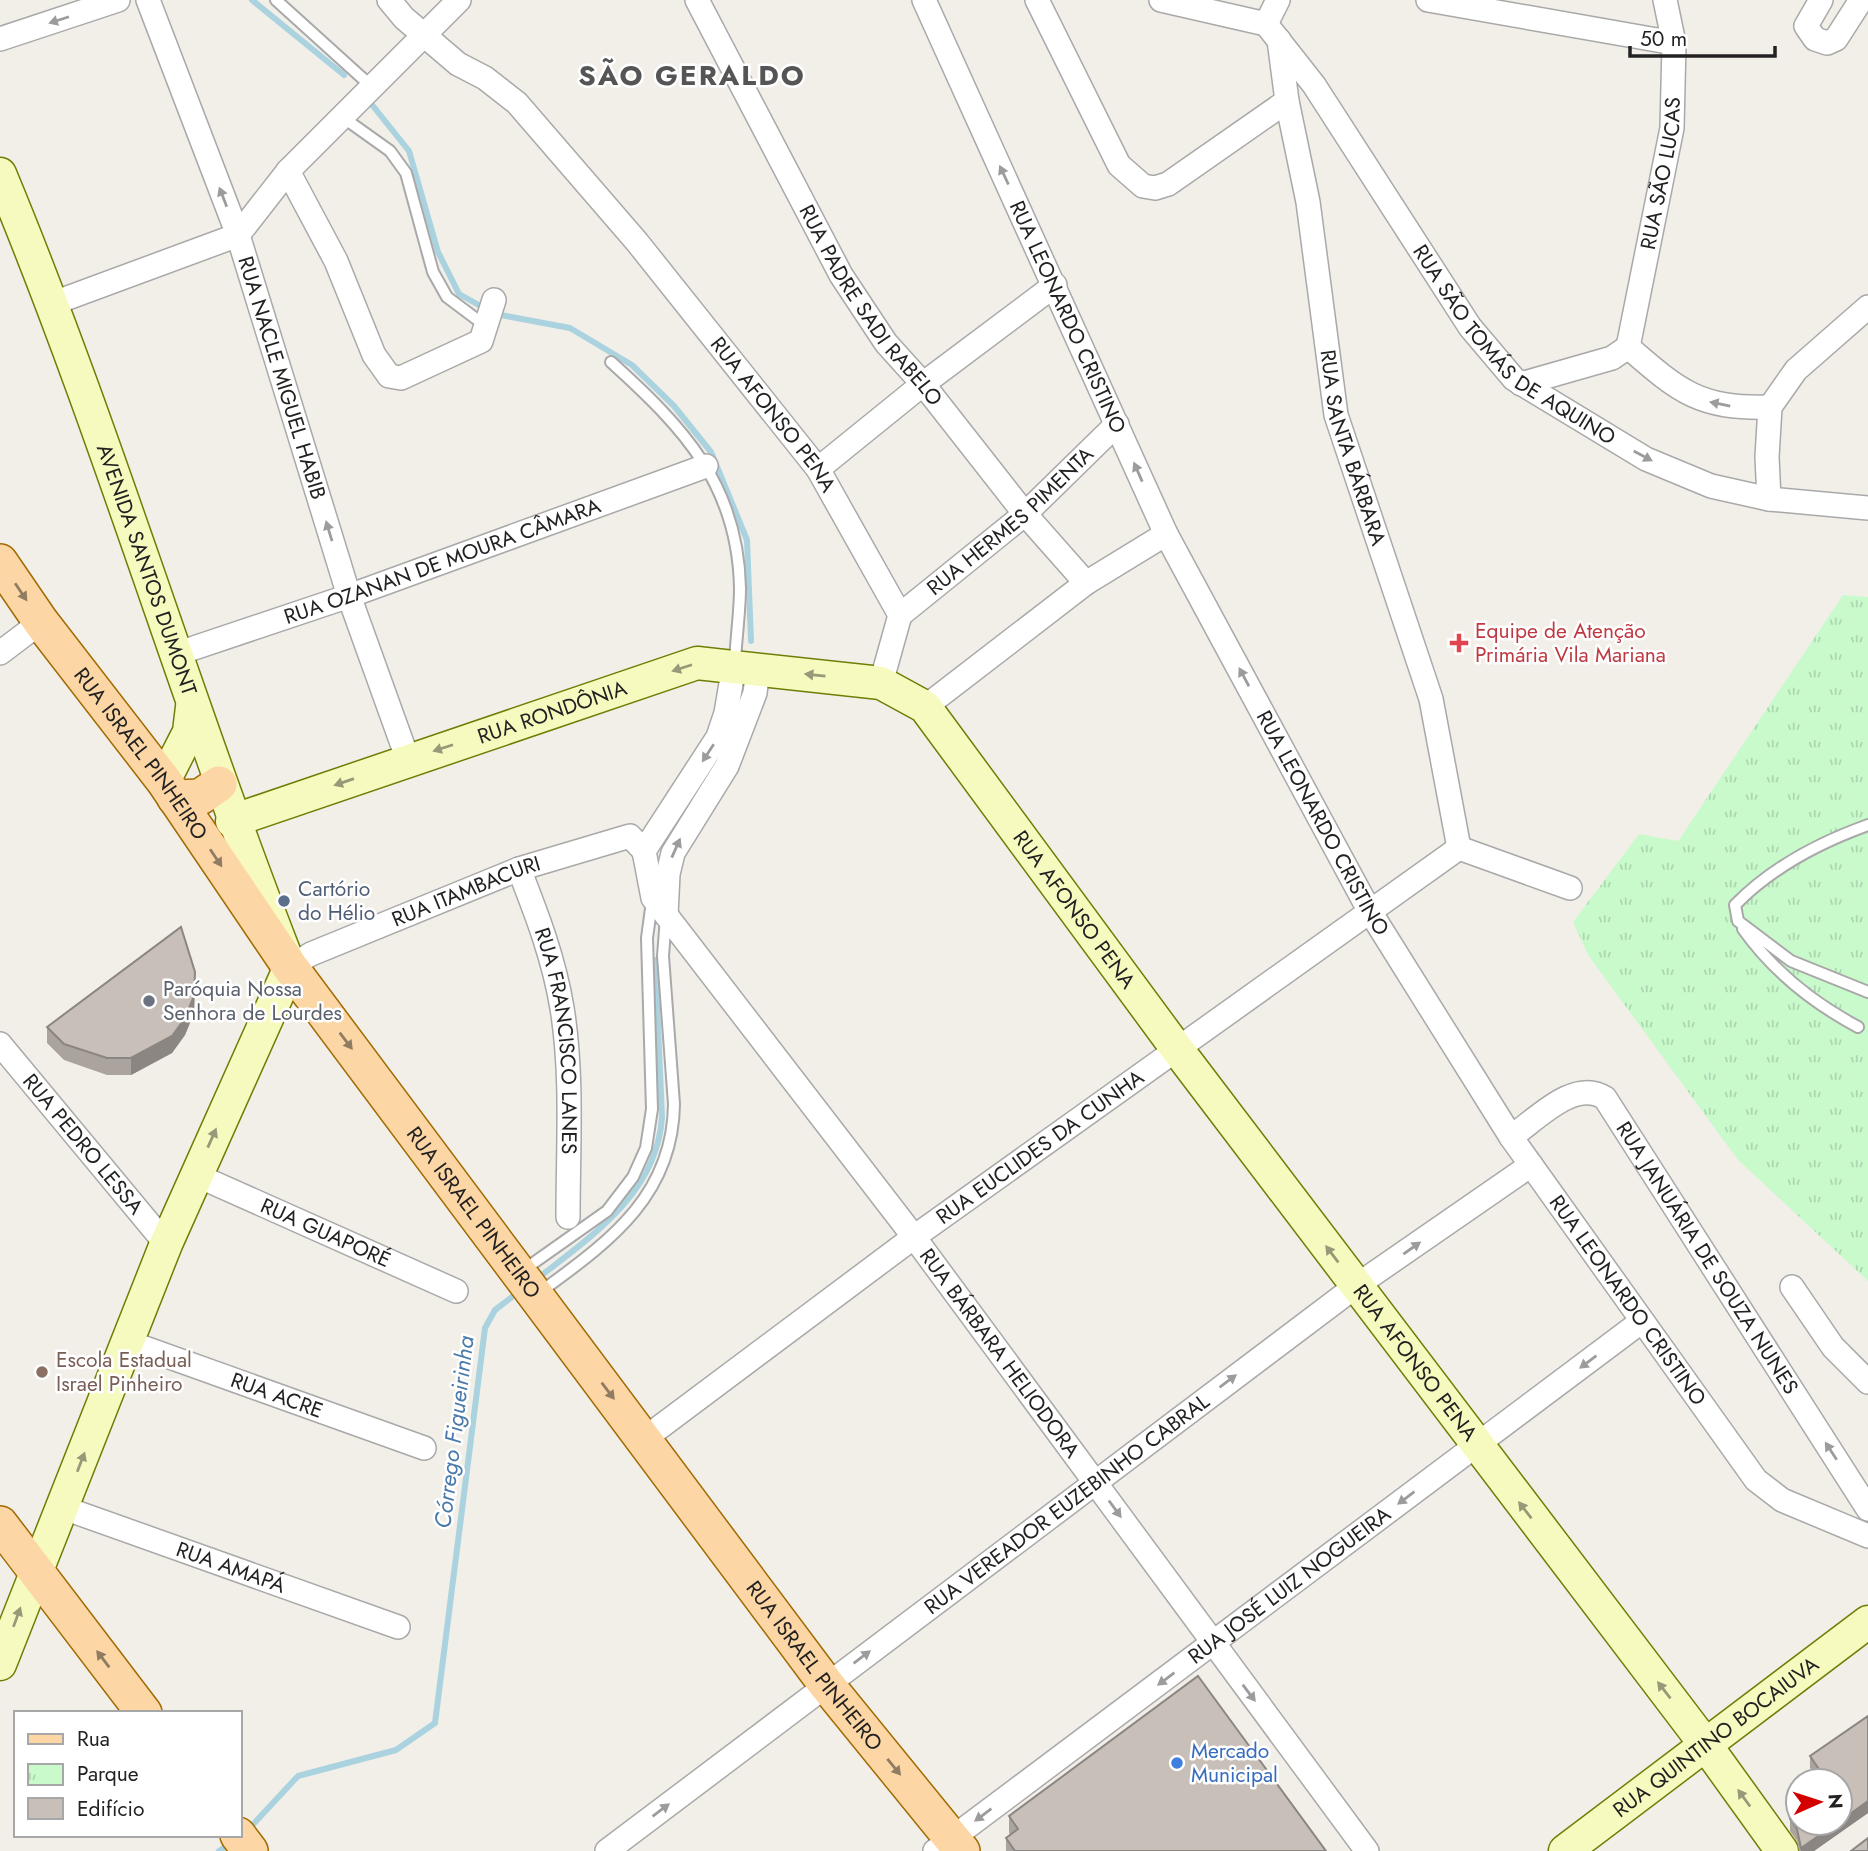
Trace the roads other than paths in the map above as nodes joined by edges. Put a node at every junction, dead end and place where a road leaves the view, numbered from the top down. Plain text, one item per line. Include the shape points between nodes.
1 (118, 0) edge
2 (148, 0) edge
3 (276, 0) edge
4 (390, 0) edge
5 (459, 0) edge
6 (697, 0) edge
7 (924, 0) edge
8 (1037, 0) edge
9 (1161, 0) edge
10 (1278, 0) edge
11 (1428, 0) edge
12 (1665, 0) edge
13 (1821, 0) edge
14 (1861, 0) edge
15 (1273, 32) junction
16 (422, 34) junction
17 (0, 39) edge
18 (1674, 43) junction
19 (371, 86) junction
20 (1287, 101) junction
21 (341, 116) junction
22 (288, 171) junction
23 (0, 174) edge
24 (237, 235) junction
25 (1055, 285) junction
26 (494, 300) dead end
27 (54, 303) junction
28 (1868, 307) edge
29 (487, 327) junction
30 (1628, 347) junction
31 (611, 362) dead end
32 (923, 384) junction
33 (1521, 384) junction
34 (1770, 407) junction
35 (1117, 424) junction
36 (706, 466) junction
37 (818, 469) junction
38 (1769, 499) junction
39 (1868, 508) edge
40 (1025, 514) junction
41 (1166, 534) junction
42 (0, 562) edge
43 (1086, 583) junction
44 (349, 596) junction
45 (900, 615) junction
46 (41, 622) junction
47 (0, 653) edge
48 (176, 654) junction
49 (746, 667) junction
50 (881, 682) junction
51 (192, 702) junction
52 (925, 707) junction
53 (408, 760) junction
54 (216, 773) junction
55 (172, 779) junction
56 (232, 821) junction
57 (1868, 825) edge
58 (1459, 848) junction
59 (644, 851) junction
60 (519, 869) junction
61 (1570, 888) dead end
62 (659, 907) junction
63 (1369, 910) junction
64 (1738, 921) junction
65 (290, 967) junction
66 (1868, 992) edge
67 (1858, 1027) dead end
68 (0, 1044) edge
69 (1177, 1049) junction
70 (1511, 1137) junction
71 (1531, 1165) junction
72 (196, 1175) junction
73 (568, 1217) dead end
74 (914, 1237) junction
75 (166, 1244) junction
76 (523, 1264) junction
77 (1356, 1286) junction
78 (547, 1287) dead end
79 (1792, 1287) dead end
80 (456, 1291) dead end
81 (1642, 1321) junction
82 (128, 1342) junction
83 (1868, 1382) edge
84 (644, 1439) junction
85 (1476, 1446) junction
86 (424, 1448) dead end
87 (1094, 1481) junction
88 (64, 1508) junction
89 (1868, 1509) edge
90 (0, 1524) edge
91 (1868, 1536) edge
92 (35, 1570) junction
93 (1868, 1622) edge
94 (398, 1627) dead end
95 (1213, 1644) junction
96 (0, 1664) edge
97 (826, 1684) junction
98 (142, 1711) edge
99 (1705, 1744) junction
100 (949, 1847) edge
101 (607, 1851) edge
102 (1367, 1851) edge
103 (1565, 1851) edge
104 (1782, 1851) edge

1 -> 17 street
24 -> 2 street, RUA NACLE MIGUEL HABIB
3 - 19 lane
4 - 16 street, RUA AFONSO PENA
5 - 16 street
6 - 32 street, RUA PADRE SADI RABELO via 841,275 886,343
25 -> 7 street, RUA LEONARDO CRISTINO
8 - 20 street via 1119,165 1143,186 1168,184
9 - 15 street
10 - 15 street
11 - 18 street
12 - 18 street, RUA SÃO LUCAS
13 - 14 street via 1806,26 1815,39 1827,43 1836,39
15 - 20 street, RUA SANTA BÁRBARA
15 - 33 street, RUA SÃO TOMÁS DE AQUINO via 1314,85 1470,327
16 - 19 street
16 - 37 street, RUA AFONSO PENA via 517,103 637,242
18 - 30 street, RUA SÃO LUCAS via 1672,128
19 - 21 street
20 - 58 street, RUA SANTA BÁRBARA via 1308,202 1336,415 1427,688
21 - 22 street
21 - 29 lane via 390,151 406,173 433,272 447,298
22 - 24 street
22 - 29 street via 336,261 374,355 389,376 401,378 476,345
23 - 27 street, AVENIDA SANTOS DUMONT
24 - 27 street
44 -> 24 street, RUA NACLE MIGUEL HABIB
25 - 32 street
25 - 35 street, RUA LEONARDO CRISTINO
26 - 29 street
27 - 48 street, AVENIDA SANTOS DUMONT
28 - 34 street via 1796,370
30 - 33 street via 1612,358
34 -> 30 street via 1730,407 1682,392
31 - 36 lane via 671,418
32 - 37 street
32 - 40 street, RUA PADRE SADI RABELO
33 -> 38 street, RUA SÃO TOMÁS DE AQUINO via 1646,459 1711,486
34 - 38 street
35 - 40 street, RUA HERMES PIMENTA
41 -> 35 street, RUA LEONARDO CRISTINO
36 - 44 street, RUA OZANAN DE MOURA CÂMARA
36 - 49 lane via 723,496 735,540
37 - 45 street, RUA AFONSO PENA
38 - 39 street, RUA SÃO TOMÁS DE AQUINO
40 - 43 street, RUA PADRE SADI RABELO
40 - 45 street, RUA HERMES PIMENTA
41 - 43 street
63 -> 41 street, RUA LEONARDO CRISTINO
42 -> 46 main road, RUA ISRAEL PINHEIRO
43 - 52 street
44 - 48 street, RUA OZANAN DE MOURA CÂMARA
44 - 53 street, RUA NACLE MIGUEL HABIB
45 - 50 street
46 - 47 street
46 - 55 main road, RUA ISRAEL PINHEIRO
48 - 51 street, AVENIDA SANTOS DUMONT
50 -> 49 street, RUA RONDÔNIA
49 -> 53 street, RUA RONDÔNIA via 697,663
49 -> 59 street via 718,737
62 -> 49 street via 673,853 727,766 752,699
50 - 52 street, RUA AFONSO PENA
51 - 54 street, AVENIDA SANTOS DUMONT
51 - 55 street via 189,732
52 - 69 street, RUA AFONSO PENA
53 -> 56 street, RUA RONDÔNIA
54 - 55 main road via 200,797
54 - 56 street, AVENIDA SANTOS DUMONT
55 -> 65 main road, RUA ISRAEL PINHEIRO
56 - 65 street, AVENIDA SANTOS DUMONT
57 - 64 lane via 1820,842 1755,884 1735,905
58 - 61 street
58 - 63 street
59 - 60 street, RUA ITAMBACURI via 630,836
59 - 62 street, RUA BÁRBARA HELIODORA
60 - 65 street, RUA ITAMBACURI via 311,954
60 - 73 street, RUA FRANCISCO LANES via 546,940 562,1010
62 - 74 street, RUA BÁRBARA HELIODORA
62 - 76 lane via 647,938 652,1109 646,1148 633,1177 607,1211
62 - 78 lane via 674,1116 665,1162 652,1189 621,1227
63 - 69 street, RUA EUCLIDES DA CUNHA
63 - 70 street, RUA LEONARDO CRISTINO
64 - 66 lane via 1791,961
64 - 67 lane via 1760,953 1822,1008
72 -> 65 street
65 -> 76 main road, RUA ISRAEL PINHEIRO
68 - 75 street, RUA PEDRO LESSA
69 - 74 street, RUA EUCLIDES DA CUNHA
77 -> 69 street, RUA AFONSO PENA
70 - 71 street, RUA LEONARDO CRISTINO
89 -> 70 street, RUA JANUÁRIA DE SOUZA NUNES via 1605,1098 1590,1091 1573,1094
77 -> 71 street, RUA VEREADOR EUZEBINHO CABRAL
71 - 81 street, RUA LEONARDO CRISTINO
72 - 75 street
72 - 80 street, RUA GUAPORÉ
74 - 84 street, RUA EUCLIDES DA CUNHA
74 - 87 street, RUA BÁRBARA HELIODORA
75 - 82 street
76 -> 84 main road, RUA ISRAEL PINHEIRO via 567,1336
77 - 85 street, RUA AFONSO PENA
87 -> 77 street, RUA VEREADOR EUZEBINHO CABRAL
79 - 83 street via 1833,1347
81 -> 85 street, RUA JOSÉ LUIZ NOGUEIRA
81 - 91 street, RUA LEONARDO CRISTINO via 1737,1456 1768,1492
82 - 86 street, RUA ACRE
88 -> 82 street
84 - 97 main road, RUA ISRAEL PINHEIRO
85 -> 95 street, RUA JOSÉ LUIZ NOGUEIRA
99 -> 85 street, RUA AFONSO PENA
87 -> 95 street, RUA BÁRBARA HELIODORA
97 -> 87 street, RUA VEREADOR EUZEBINHO CABRAL
88 - 92 street
88 - 94 street, RUA AMAPÁ
90 - 92 main road
96 -> 92 street
98 -> 92 main road
93 - 99 street, RUA QUINTINO BOCAIUVA
95 -> 100 street, RUA JOSÉ LUIZ NOGUEIRA
95 -> 102 street, RUA BÁRBARA HELIODORA
97 -> 100 main road, RUA ISRAEL PINHEIRO
101 -> 97 street, RUA VEREADOR EUZEBINHO CABRAL
99 - 103 street, RUA QUINTINO BOCAIUVA
104 -> 99 street, RUA AFONSO PENA

